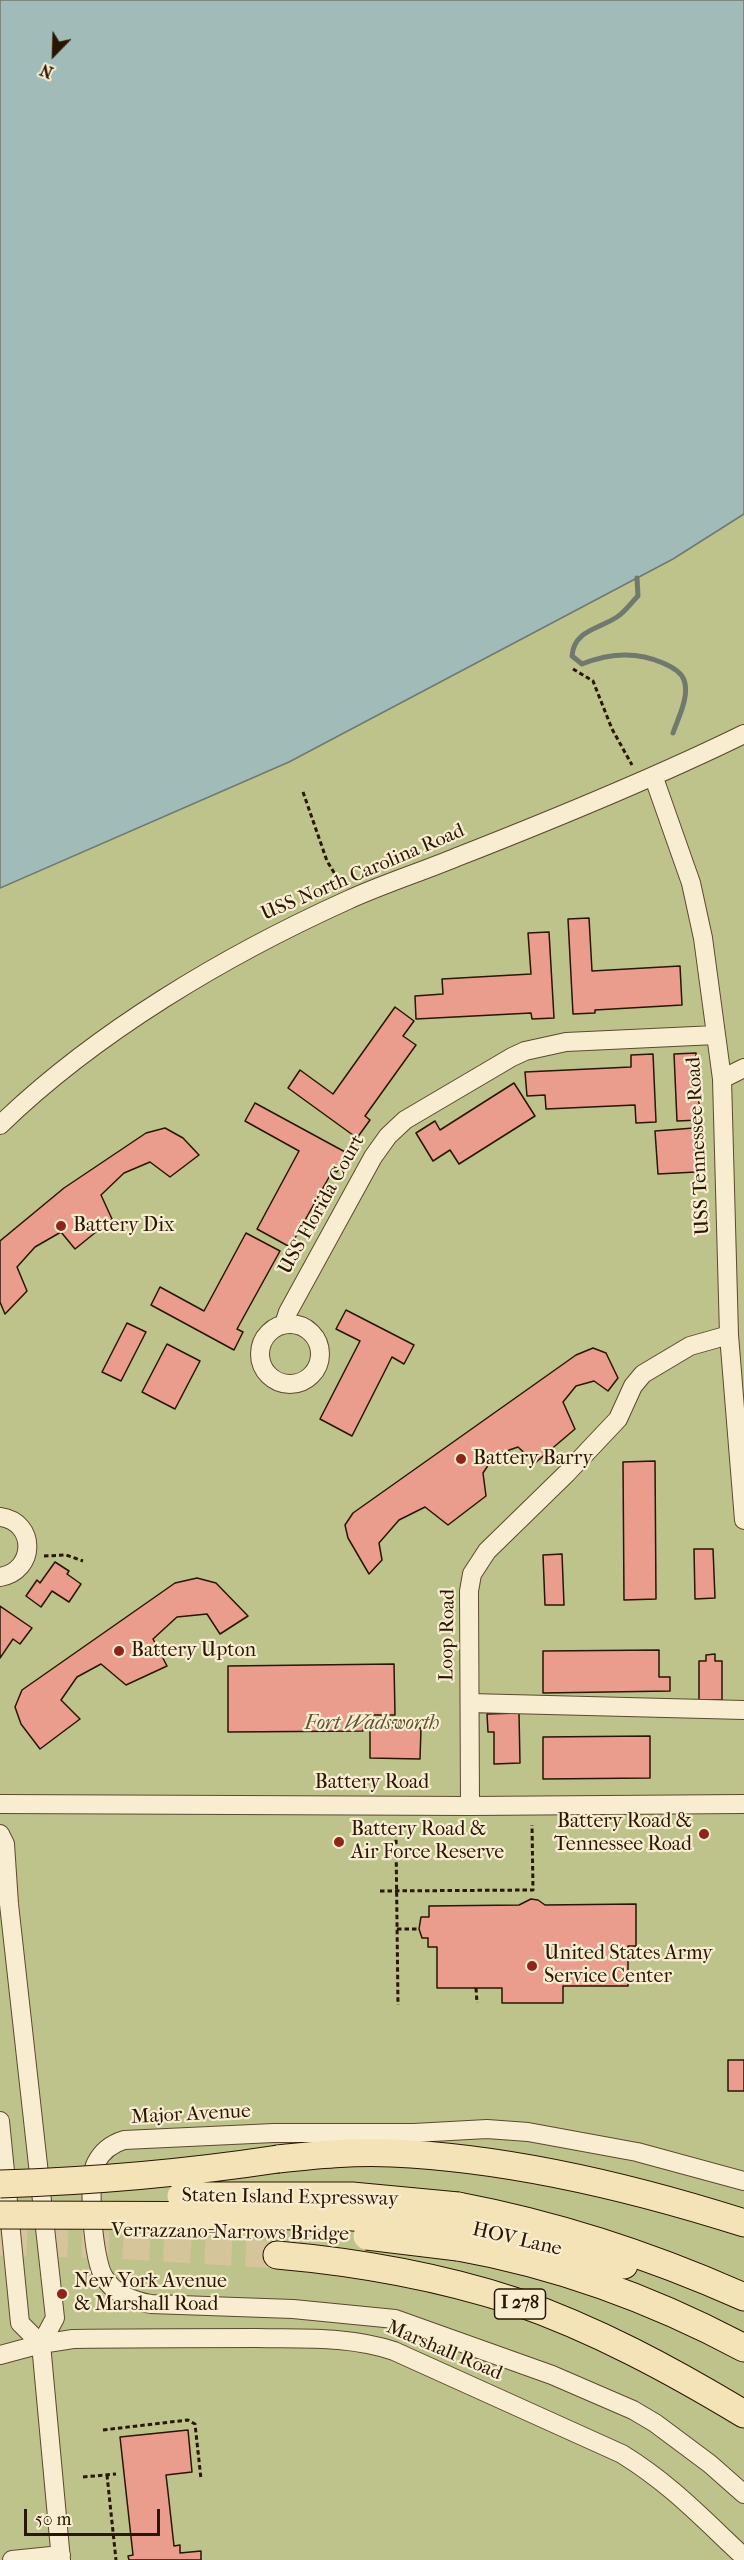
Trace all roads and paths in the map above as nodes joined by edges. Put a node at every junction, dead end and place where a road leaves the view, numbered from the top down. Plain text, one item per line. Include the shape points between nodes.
1 (573, 669) dead end
2 (744, 734) edge
3 (648, 780) junction
4 (303, 792) dead end
5 (349, 899) junction
6 (716, 1035) junction
7 (744, 1068) edge
8 (722, 1079) junction
9 (0, 1125) edge
10 (284, 1324) dead end
11 (729, 1335) junction
12 (0, 1517) edge
13 (744, 1520) edge
14 (41, 1557) dead end
15 (83, 1561) dead end
16 (0, 1577) edge
17 (470, 1703) junction
18 (744, 1710) edge
19 (0, 1804) edge
20 (744, 1804) edge
21 (470, 1806) junction
22 (393, 1825) dead end
23 (532, 1825) dead end
24 (0, 1834) edge
25 (380, 1891) dead end
26 (397, 1891) junction
27 (4, 1907) edge
28 (398, 1929) junction
29 (419, 1929) dead end
30 (476, 1988) dead end
31 (477, 2003) dead end
32 (398, 2005) dead end
33 (1, 2127) edge
34 (33, 2130) junction
35 (744, 2181) edge
36 (0, 2184) edge
37 (0, 2196) edge
38 (0, 2215) edge
39 (732, 2219) edge
40 (459, 2227) junction
41 (744, 2230) edge
42 (0, 2231) edge
43 (575, 2254) junction
44 (277, 2255) tunnel mouth
45 (736, 2293) edge
46 (708, 2328) junction
47 (41, 2344) junction
48 (744, 2348) edge
49 (0, 2355) edge
50 (744, 2414) edge
51 (103, 2430) dead end
52 (116, 2474) dead end
53 (107, 2475) junction
54 (83, 2477) dead end
55 (201, 2479) dead end
56 (744, 2494) edge
57 (744, 2557) edge
58 (61, 2558) edge
59 (12, 2560) edge
60 (116, 2560) edge

1 - 3 path via 593,681 612,729
2 - 3 street, USS North Carolina Road
3 - 5 street, USS North Carolina Road
3 - 6 street, USS Tennessee Road via 691,883 704,938
4 - 5 path via 327,861
5 - 9 street, USS North Carolina Road via 254,944 181,989 91,1048
6 - 8 street, USS Tennessee Road
6 - 10 street, USS Florida Court via 566,1042 539,1047 512,1057 405,1120 373,1157
7 - 8 street
8 - 11 street, USS Tennessee Road
11 - 13 street, USS Tennessee Road
11 - 17 street, Loop Road via 690,1346 643,1374 618,1419 487,1551 472,1574 470,1591
12 - 16 street via 23,1529 29,1549 20,1568
14 - 15 path via 58,1554
17 - 18 street
17 - 21 street, Loop Road
19 - 21 street, Battery Road
20 - 21 street, Battery Road
22 - 26 path
23 - 26 path via 533,1890
24 - 27 street via 5,1844
25 - 26 path
26 - 28 path
27 - 34 street
28 - 29 path
28 - 32 path
30 - 31 path
33 - 34 street
33 - 47 street via 20,2323
34 - 47 street via 55,2318
35 - 56 street, Major Avenue via 637,2152 528,2132 487,2129 124,2140 112,2144 96,2161 92,2183 98,2264 108,2282 136,2301 395,2319 552,2375 633,2410 710,2464
36 - 39 highway, Staten Island Expressway, bridge via 177,2173 278,2159 389,2153 453,2157 602,2183
37 - 40 highway, Staten Island Expressway / I 278, bridge via 352,2196
38 - 40 highway, Verrazzano-Narrows Bridge, bridge via 343,2216
39 - 41 highway, Staten Island Expressway
40 - 42 highway, Verrazzano-Narrows Bridge / I 278, bridge via 356,2235
40 - 43 highway, HOV Lane
40 - 45 highway, Staten Island Expressway / I 278 via 520,2218 587,2236
40 - 46 highway, Staten Island Expressway / I 278 via 544,2266 625,2293
43 - 45 highway
43 - 46 highway
44 - 50 highway, I 278 via 422,2276 514,2301 635,2353
46 - 48 highway, Staten Island Expressway / I 278
47 - 49 street, Marshall Road
47 - 57 street, Marshall Road via 73,2339 201,2338 355,2340 373,2344 622,2454 682,2497
47 - 58 street
51 - 55 path via 188,2420 195,2424
52 - 53 path
53 - 54 path
53 - 60 path
58 - 59 street

